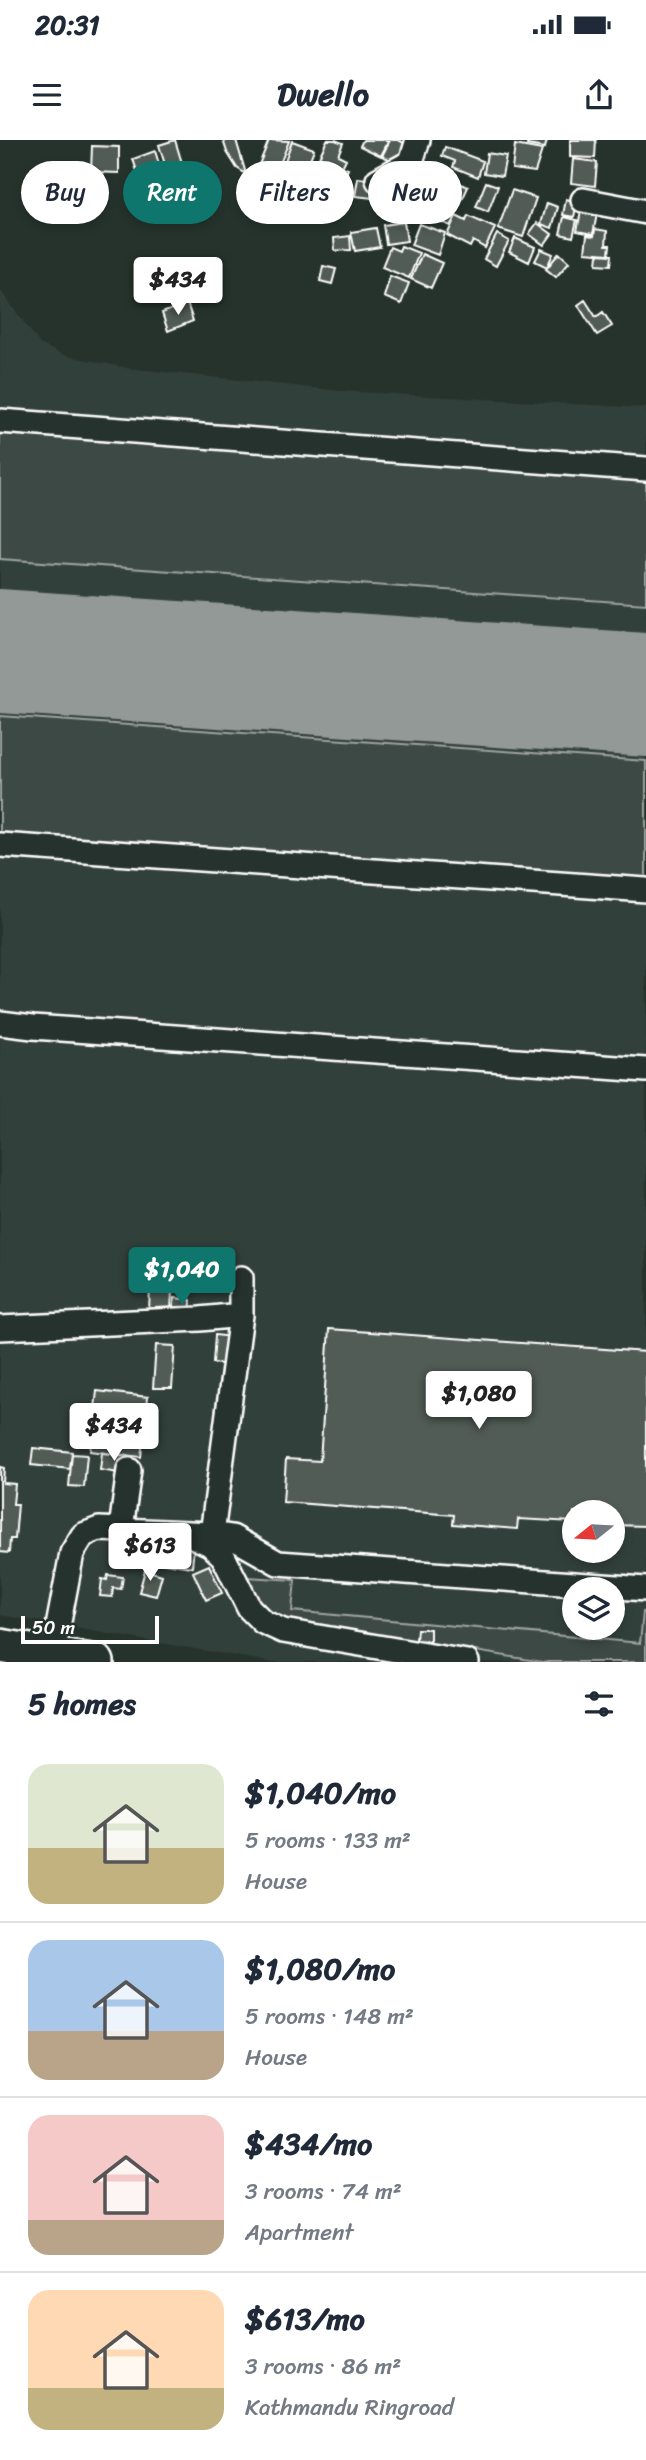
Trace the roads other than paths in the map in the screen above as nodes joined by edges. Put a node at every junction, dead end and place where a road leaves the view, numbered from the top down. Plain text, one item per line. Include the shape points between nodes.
1 (418, 140) edge
2 (411, 161) edge
3 (583, 200) dead end
4 (646, 212) edge
5 (0, 421) edge
6 (646, 469) edge
7 (0, 845) edge
8 (646, 890) edge
9 (0, 1023) edge
10 (646, 1070) edge
11 (241, 1278) dead end
12 (241, 1315) junction
13 (0, 1328) edge
14 (129, 1470) dead end
15 (121, 1529) junction
16 (188, 1533) junction
17 (212, 1534) junction
18 (646, 1589) edge
19 (0, 1646) edge
20 (52, 1653) junction
21 (97, 1662) edge
22 (467, 1662) edge

1 - 2 street
3 - 4 street
5 - 6 street
7 - 8 street
9 - 10 street
11 - 12 street
12 - 13 street
12 - 17 street
14 - 15 street
15 - 16 street
15 - 20 street via 99,1529 78,1541
16 - 17 street
16 - 22 street via 223,1556 249,1608 263,1622 283,1631
17 - 18 street via 232,1537 278,1563
19 - 20 highway
20 - 21 highway

